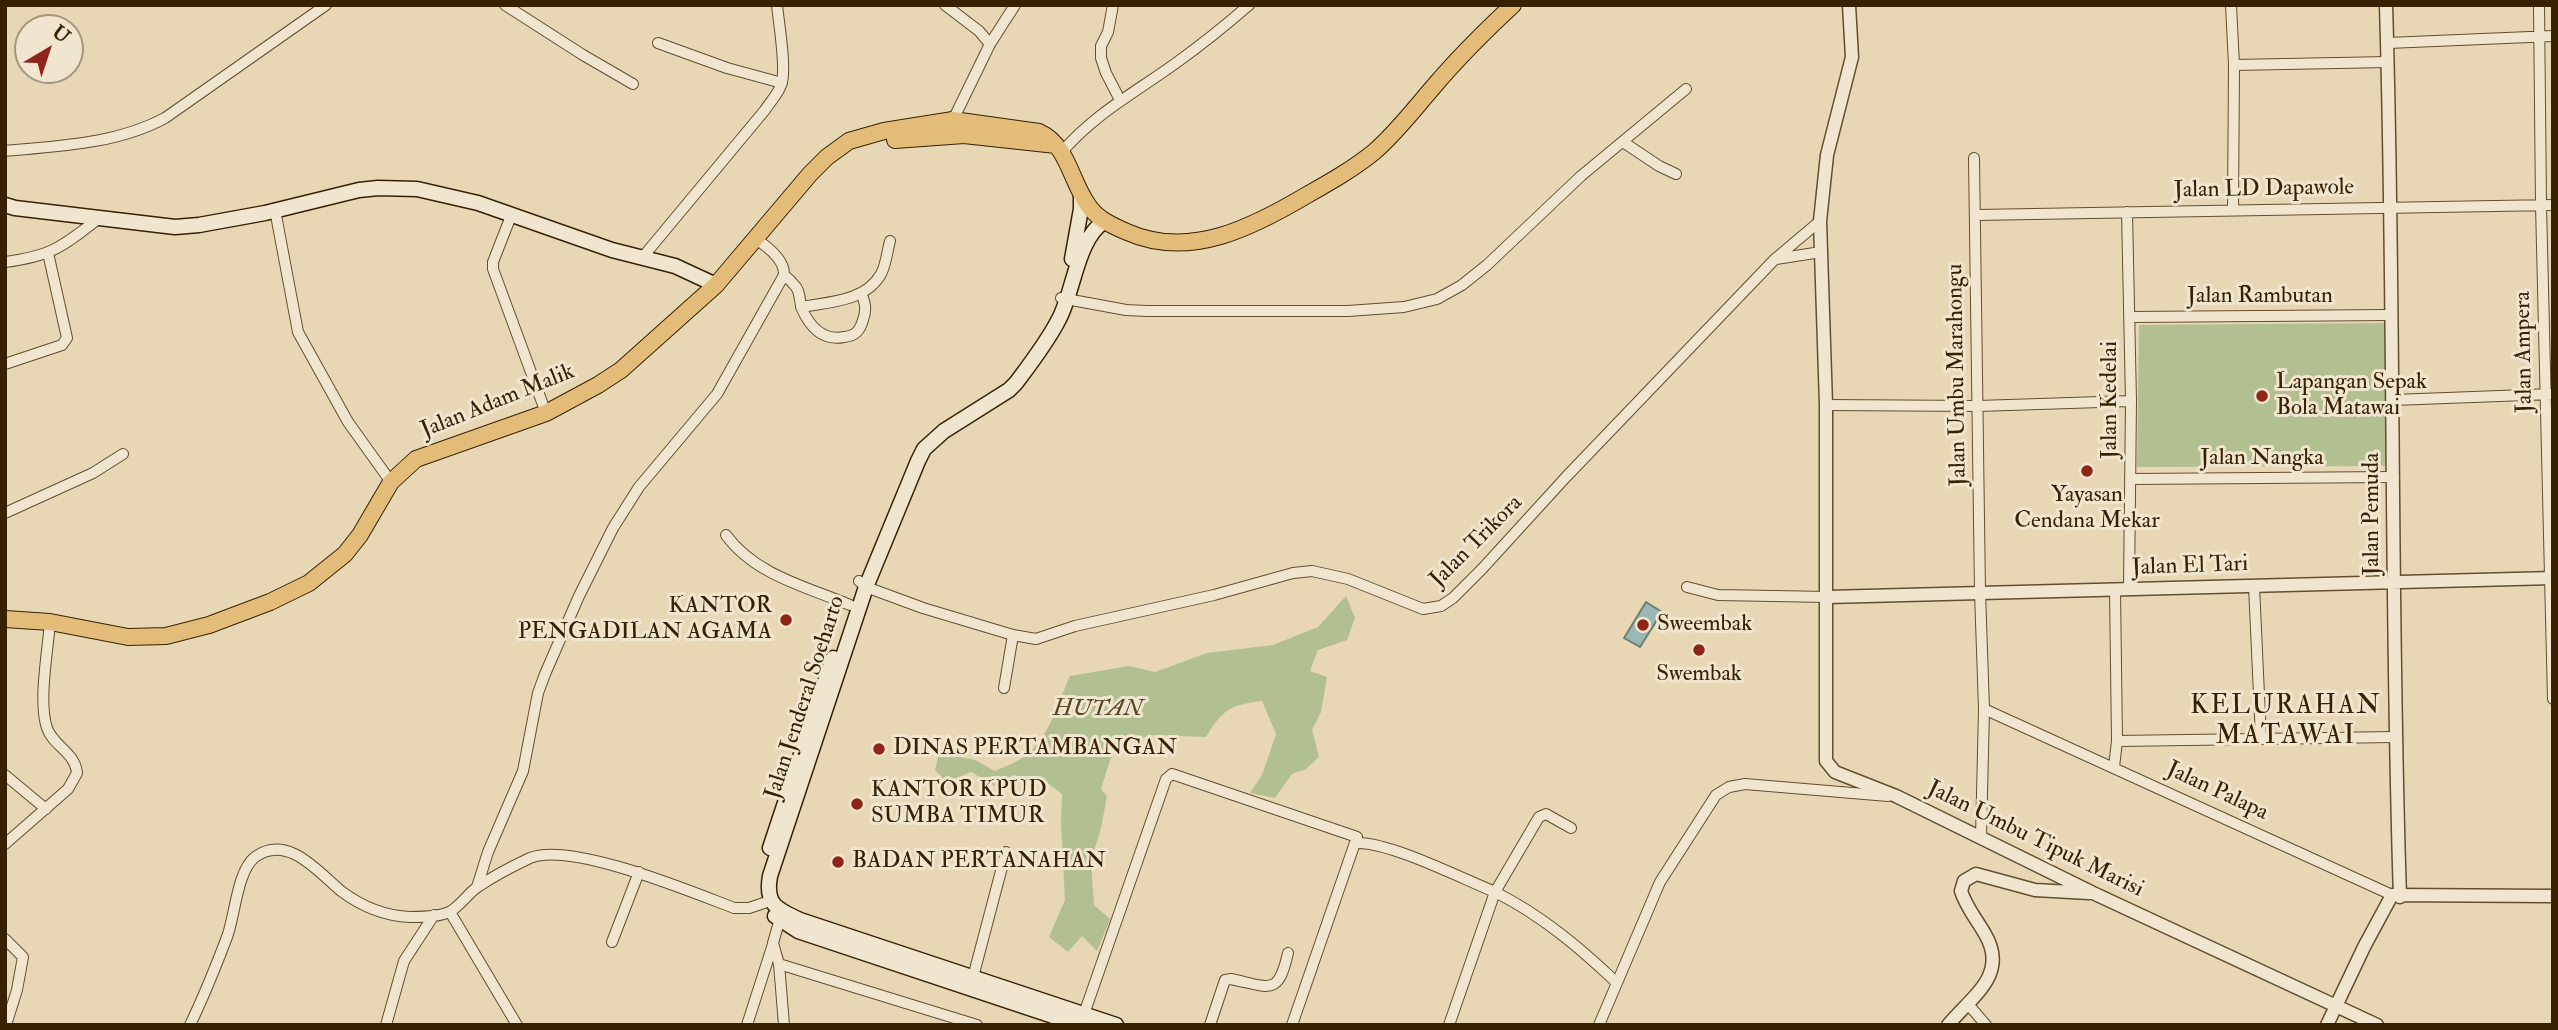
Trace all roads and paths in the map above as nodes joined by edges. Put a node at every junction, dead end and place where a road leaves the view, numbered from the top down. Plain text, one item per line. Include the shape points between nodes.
1 (326, 5) edge
2 (505, 5) edge
3 (777, 5) edge
4 (945, 5) edge
5 (1015, 5) edge
6 (1113, 5) edge
7 (1249, 5) edge
8 (1513, 5) edge
9 (1849, 5) edge
10 (2231, 5) edge
11 (2386, 5) edge
12 (2539, 5) edge
13 (2540, 36) junction
14 (2553, 36) edge
15 (658, 43) dead end
16 (2388, 43) junction
17 (990, 44) junction
18 (2388, 62) junction
19 (2234, 65) junction
20 (782, 83) junction
21 (633, 84) dead end
22 (1686, 89) dead end
23 (1120, 100) junction
24 (953, 120) junction
25 (1623, 142) junction
26 (1059, 149) junction
27 (5, 151) edge
28 (1974, 158) dead end
29 (1676, 174) dead end
30 (1081, 194) junction
31 (5, 205) edge
32 (2541, 205) junction
33 (2553, 205) edge
34 (2390, 208) junction
35 (275, 210) junction
36 (2233, 210) junction
37 (2127, 212) junction
38 (1976, 215) junction
39 (511, 216) junction
40 (99, 219) junction
41 (1105, 221) junction
42 (1820, 221) junction
43 (760, 234) junction
44 (890, 242) dead end
45 (1821, 252) junction
46 (48, 253) junction
47 (642, 258) junction
48 (1775, 259) junction
49 (5, 262) edge
50 (785, 275) junction
51 (716, 285) junction
52 (860, 293) junction
53 (1064, 298) junction
54 (801, 307) junction
55 (2390, 315) junction
56 (2130, 317) junction
57 (5, 364) edge
58 (2549, 394) edge
59 (2393, 400) junction
60 (2131, 401) junction
61 (1826, 405) junction
62 (1978, 405) junction
63 (546, 413) junction
64 (123, 454) dead end
65 (2394, 477) junction
66 (2130, 480) junction
67 (391, 482) junction
68 (5, 513) edge
69 (726, 535) dead end
70 (2551, 578) edge
71 (2394, 581) junction
72 (862, 584) junction
73 (2254, 586) junction
74 (1687, 587) dead end
75 (2129, 589) junction
76 (2115, 590) junction
77 (1980, 592) junction
78 (1828, 597) junction
79 (850, 605) junction
80 (5, 619) edge
81 (50, 622) junction
82 (1013, 635) junction
83 (1004, 688) dead end
84 (2553, 698) edge
85 (1984, 709) junction
86 (813, 732) junction
87 (2395, 737) junction
88 (2261, 738) junction
89 (2117, 741) junction
90 (2114, 767) junction
91 (5, 775) edge
92 (1896, 796) junction
93 (46, 809) junction
94 (1571, 828) dead end
95 (1981, 837) junction
96 (1356, 843) junction
97 (5, 844) edge
98 (1006, 852) dead end
99 (639, 872) junction
100 (477, 887) junction
101 (1495, 892) junction
102 (2093, 893) junction
103 (2396, 896) junction
104 (2553, 896) edge
105 (766, 903) junction
106 (450, 912) junction
107 (434, 915) junction
108 (781, 916) junction
109 (5, 939) edge
110 (612, 942) dead end
111 (773, 943) junction
112 (1288, 953) dead end
113 (779, 964) junction
114 (972, 982) junction
115 (1616, 982) junction
116 (1967, 1003) junction
117 (2335, 1005) junction
118 (937, 1012) junction
119 (1082, 1019) edge
120 (6, 1025) edge
121 (190, 1025) edge
122 (386, 1025) edge
123 (517, 1025) edge
124 (747, 1025) edge
125 (784, 1025) edge
126 (933, 1025) edge
127 (977, 1025) edge
128 (1116, 1025) edge
129 (1210, 1025) edge
130 (1292, 1025) edge
131 (1449, 1025) edge
132 (1599, 1025) edge
133 (1948, 1025) edge
134 (1986, 1025) edge
135 (2327, 1025) edge
136 (2377, 1025) edge

1 - 27 street via 141,130
2 - 21 street
3 - 20 street
4 - 17 street
5 - 17 street
6 - 23 street via 1101,58
7 - 23 street via 1183,58
8 - 41 highway via 1375,151 1266,219 1234,233 1189,243 1130,234
9 - 42 street, Jalan Umbu Tipuk Marisi via 1852,57 1827,155
10 - 19 street
11 - 16 street, Jalan Pemuda
12 - 13 street, Jalan Ampera
13 - 14 street
13 - 16 street
13 - 32 street, Jalan Ampera
15 - 20 street
16 - 18 street, Jalan Pemuda
17 - 24 street
18 - 19 street
18 - 34 street, Jalan Pemuda
19 - 36 street
20 - 47 street via 765,110
22 - 25 street
23 - 26 street
24 - 26 highway, Jalan Adam Malik via 1039,132
24 - 43 highway, Jalan Adam Malik via 849,141 810,174
25 - 29 street
25 - 53 street via 1487,265 1446,295 1426,303 1310,312 1147,311
26 - 30 highway
26 - 43 highway, Jalan Adam Malik via 964,135 874,143 851,152 830,168
28 - 38 street, Jalan Umbu Marahongu
30 - 41 highway
30 - 53 main road, Jalan Jenderal Soeharto
31 - 40 main road
32 - 33 street, Jalan LD Dapawole
32 - 34 street, Jalan LD Dapawole
32 - 58 street, Jalan Ampera
34 - 36 street, Jalan LD Dapawole
34 - 55 street, Jalan Pemuda
35 - 39 main road via 359,190 399,187 458,198
35 - 40 main road via 175,228
35 - 67 street via 298,332 348,422
36 - 37 street, Jalan LD Dapawole
37 - 38 street, Jalan LD Dapawole
37 - 56 street, Jalan Kedelai
38 - 62 street, Jalan Umbu Marahongu
39 - 47 main road
39 - 63 street via 493,269
40 - 46 street
41 - 53 main road, Jalan Jenderal Soeharto via 1091,233
42 - 45 street, Jalan Umbu Tipuk Marisi
42 - 48 street, Jalan Trikora
43 - 50 street
43 - 51 highway, Jalan Adam Malik
44 - 52 street via 881,273
45 - 48 street
45 - 61 street, Jalan Umbu Tipuk Marisi
46 - 49 street
46 - 57 street via 67,338 62,345
47 - 51 main road via 675,266
48 - 82 street, Jalan Trikora via 1532,522 1441,606 1423,609 1348,579 1312,571 1036,639
50 - 54 street via 796,287
50 - 100 street via 717,394 624,506 545,674 523,771
51 - 63 highway, Jalan Adam Malik via 621,370
52 - 54 street
52 - 54 street via 865,311 858,331 851,336 830,338 820,333
53 - 72 main road, Jalan Jenderal Soeharto via 1007,380 923,438 907,466
55 - 56 street, Jalan Rambutan
55 - 59 street, Jalan Pemuda
56 - 60 street, Jalan Kedelai
58 - 59 street
58 - 70 street, Jalan Ampera
59 - 65 street, Jalan Pemuda
60 - 62 street
60 - 66 street, Jalan Kedelai
61 - 62 street
61 - 78 street, Jalan Umbu Tipuk Marisi
62 - 77 street, Jalan Umbu Marahongu
63 - 67 highway, Jalan Adam Malik via 416,459
64 - 68 street via 93,473
65 - 66 street, Jalan Nangka
65 - 71 street, Jalan Pemuda
66 - 75 street, Jalan Kedelai
67 - 81 highway, Jalan Adam Malik via 345,554 309,583 270,602 166,636 128,636
69 - 79 street via 764,570
70 - 71 street, Jalan El Tari
70 - 84 street, Jalan Ampera
71 - 73 street, Jalan El Tari
71 - 87 street, Jalan Pemuda
72 - 79 main road, Jalan Jenderal Soeharto
72 - 82 street, Jalan Trikora
72 - 86 main road, Jalan Jenderal Soeharto
73 - 75 street, Jalan El Tari
73 - 88 street
74 - 78 street via 1718,595
75 - 76 street, Jalan El Tari
76 - 77 street, Jalan El Tari
76 - 89 street
77 - 78 street, Jalan El Tari
77 - 85 street
78 - 92 street, Jalan Umbu Tipuk Marisi via 1826,761 1835,772
79 - 86 main road, Jalan Jenderal Soeharto
80 - 81 highway, Jalan Adam Malik
81 - 93 street via 46,726 74,760 77,773 68,789
82 - 83 street
85 - 90 street, Jalan Palapa
85 - 95 street
86 - 105 main road, Jalan Jenderal Soeharto via 761,877 759,893
87 - 88 street
87 - 103 street, Jalan Pemuda
88 - 89 street
89 - 90 street
90 - 103 street, Jalan Palapa
91 - 93 street
92 - 95 street, Jalan Umbu Tipuk Marisi
92 - 115 street via 1745,784 1716,795 1660,881
93 - 97 street
94 - 101 street via 1546,814 1539,817
95 - 102 street, Jalan Umbu Tipuk Marisi
96 - 101 street via 1394,851
96 - 119 street via 1356,835 1172,774
96 - 130 street
98 - 114 street
99 - 100 street via 551,853 531,858
99 - 105 street via 734,908
99 - 110 street
100 - 106 street
101 - 115 street via 1534,913
101 - 131 street
102 - 116 street via 2035,890 1992,877 1968,877 1961,891 1995,960 1990,977
102 - 117 street, Jalan Umbu Tipuk Marisi
103 - 104 street, Jalan Palapa
103 - 117 street
105 - 108 main road
106 - 107 street
106 - 123 street
107 - 121 street via 406,917 378,911 342,891 298,856 267,852 254,858 245,871 229,933
107 - 122 street via 404,961
108 - 111 street
108 - 114 main road via 798,931
109 - 120 street via 23,957
111 - 113 street
111 - 124 street
112 - 129 street via 1282,979 1276,985 1226,980
113 - 118 street
113 - 125 street
114 - 119 main road
115 - 132 street
116 - 133 street
116 - 134 street
117 - 135 street
117 - 136 street, Jalan Umbu Tipuk Marisi
118 - 126 street
118 - 127 street
119 - 128 main road

